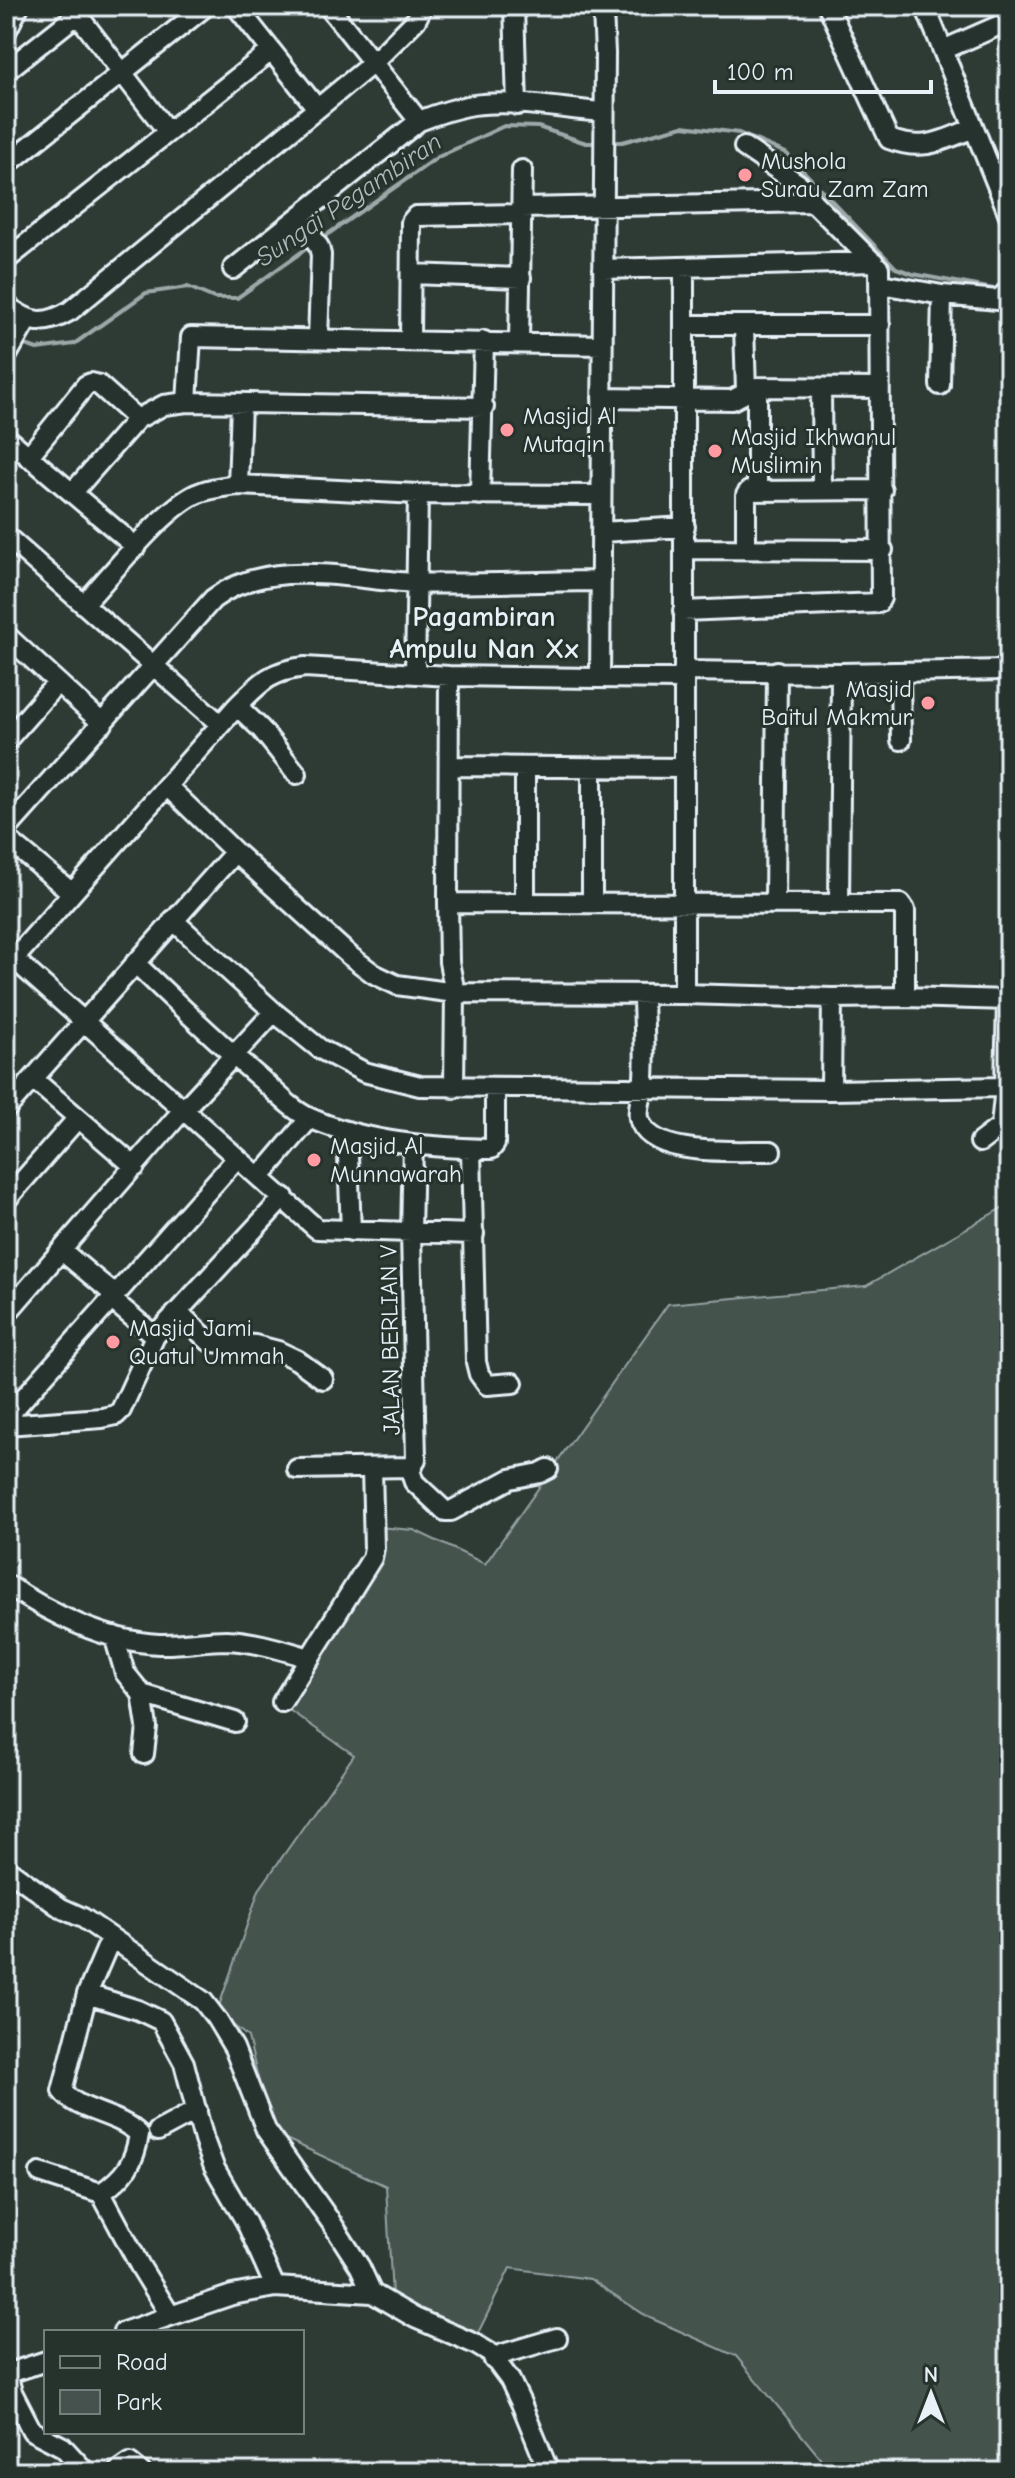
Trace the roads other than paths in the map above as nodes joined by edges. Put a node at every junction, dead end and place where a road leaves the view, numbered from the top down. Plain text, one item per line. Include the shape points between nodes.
1 (19, 6) edge
2 (206, 6) edge
3 (236, 6) edge
4 (328, 6) edge
5 (423, 6) edge
6 (514, 6) edge
7 (828, 6) edge
8 (925, 6) edge
9 (83, 10) edge
10 (603, 11) dead end
11 (1009, 21) edge
12 (6, 32) edge
13 (943, 50) junction
14 (271, 51) junction
15 (373, 63) junction
16 (6, 71) edge
17 (124, 73) junction
18 (517, 105) junction
19 (316, 107) junction
20 (603, 115) junction
21 (419, 121) junction
22 (974, 128) junction
23 (168, 132) junction
24 (744, 147) dead end
25 (6, 165) edge
26 (522, 170) dead end
27 (813, 202) junction
28 (604, 207) junction
29 (522, 211) junction
30 (1009, 215) edge
31 (304, 224) junction
32 (6, 260) edge
33 (874, 262) junction
34 (684, 267) junction
35 (233, 269) dead end
36 (603, 269) junction
37 (412, 274) junction
38 (521, 278) junction
39 (881, 284) junction
40 (942, 295) junction
41 (1004, 295) edge
42 (6, 305) edge
43 (25, 324) junction
44 (684, 325) junction
45 (880, 325) junction
46 (744, 326) junction
47 (318, 339) junction
48 (410, 341) junction
49 (484, 341) junction
50 (519, 342) junction
51 (602, 345) junction
52 (8, 355) edge
53 (940, 385) dead end
54 (878, 388) junction
55 (751, 389) junction
56 (821, 389) junction
57 (685, 397) junction
58 (602, 398) junction
59 (187, 402) junction
60 (241, 404) junction
61 (484, 407) junction
62 (137, 419) junction
63 (6, 437) edge
64 (28, 457) junction
65 (238, 485) junction
66 (757, 489) junction
67 (822, 489) junction
68 (882, 490) junction
69 (73, 492) junction
70 (418, 494) junction
71 (480, 495) junction
72 (601, 495) junction
73 (685, 527) junction
74 (601, 532) junction
75 (10, 547) edge
76 (136, 547) junction
77 (685, 549) junction
78 (746, 549) junction
79 (883, 550) junction
80 (601, 581) junction
81 (417, 583) junction
82 (84, 604) junction
83 (683, 611) junction
84 (6, 635) edge
85 (154, 664) junction
86 (1006, 670) dead end
87 (777, 671) junction
88 (900, 672) junction
89 (841, 673) junction
90 (415, 674) junction
91 (449, 676) junction
92 (683, 676) junction
93 (600, 678) junction
94 (57, 683) junction
95 (237, 706) junction
96 (103, 724) junction
97 (220, 724) junction
98 (901, 740) dead end
99 (6, 741) edge
100 (449, 766) junction
101 (525, 767) junction
102 (592, 767) junction
103 (683, 768) junction
104 (297, 774) dead end
105 (167, 786) junction
106 (6, 830) edge
107 (6, 838) edge
108 (235, 852) junction
109 (71, 892) junction
110 (525, 902) junction
111 (592, 902) junction
112 (448, 903) junction
113 (683, 903) junction
114 (775, 904) junction
115 (839, 904) junction
116 (173, 920) junction
117 (10, 963) edge
118 (135, 963) junction
119 (455, 993) junction
120 (643, 994) junction
121 (684, 994) junction
122 (905, 997) junction
123 (832, 998) junction
124 (1008, 1000) edge
125 (274, 1012) junction
126 (84, 1021) junction
127 (233, 1055) junction
128 (33, 1079) junction
129 (495, 1087) junction
130 (643, 1087) junction
131 (1005, 1087) junction
132 (454, 1088) junction
133 (831, 1090) junction
134 (6, 1109) edge
135 (183, 1110) junction
136 (310, 1118) junction
137 (77, 1119) junction
138 (347, 1131) junction
139 (980, 1142) dead end
140 (413, 1144) junction
141 (471, 1149) junction
142 (771, 1151) dead end
143 (237, 1158) junction
144 (135, 1167) junction
145 (260, 1177) junction
146 (8, 1194) edge
147 (284, 1197) junction
148 (351, 1231) junction
149 (411, 1233) junction
150 (474, 1234) junction
151 (62, 1251) junction
152 (113, 1297) junction
153 (178, 1312) junction
154 (6, 1314) edge
155 (155, 1336) junction
156 (323, 1379) dead end
157 (513, 1383) dead end
158 (6, 1418) edge
159 (6, 1425) edge
160 (409, 1467) junction
161 (297, 1469) dead end
162 (372, 1469) junction
163 (548, 1469) dead end
164 (6, 1584) edge
165 (114, 1636) junction
166 (310, 1658) junction
167 (142, 1694) junction
168 (282, 1702) dead end
169 (235, 1722) dead end
170 (144, 1754) dead end
171 (6, 1868) edge
172 (111, 1938) junction
173 (87, 1994) junction
174 (197, 2110) junction
175 (158, 2131) dead end
176 (40, 2173) dead end
177 (101, 2193) junction
178 (275, 2287) junction
179 (372, 2293) junction
180 (170, 2315) junction
181 (129, 2330) edge
182 (557, 2338) dead end
183 (494, 2360) junction
184 (44, 2362) edge
185 (7, 2374) edge
186 (86, 2472) edge
187 (117, 2472) edge
188 (141, 2472) edge
189 (549, 2472) edge

1 - 12 street
2 - 17 street
3 - 14 street
4 - 15 street
5 - 15 street
6 - 18 street
7 - 22 street via 889,139 923,146
8 - 13 street
9 - 16 street
9 - 17 street
10 - 20 street
11 - 13 street
13 - 22 street
14 - 19 street
14 - 23 street
15 - 19 street
15 - 21 street
17 - 23 street
17 - 25 street
18 - 20 street
18 - 21 street via 477,104
19 - 43 street via 70,311
20 - 28 street
21 - 31 street
22 - 30 street
23 - 32 street
24 - 27 street via 800,185
26 - 29 street
27 - 28 street
27 - 33 street
28 - 29 street
28 - 36 street
29 - 37 street via 416,216 411,222
29 - 38 street
31 - 35 street
31 - 47 street via 319,247
33 - 34 street
33 - 39 street
34 - 36 street
34 - 44 street
36 - 51 street
37 - 38 street
37 - 48 street
38 - 50 street
39 - 40 street
39 - 45 street
40 - 41 street
40 - 53 street
42 - 43 street
43 - 52 street
44 - 46 street
44 - 57 street
45 - 46 street
45 - 54 street
46 - 55 street
47 - 48 street
47 - 59 street via 191,337
48 - 49 street
49 - 50 street
49 - 61 street
50 - 51 street
51 - 58 street
54 - 56 street
54 - 68 street
55 - 56 street
55 - 57 street via 732,400
55 - 66 street
56 - 67 street
57 - 58 street
57 - 73 street
58 - 72 street
59 - 60 street
59 - 62 street via 164,405
60 - 61 street
60 - 65 street
61 - 71 street
62 - 64 street via 91,383
62 - 69 street
63 - 64 street
64 - 69 street
65 - 70 street
65 - 76 street via 209,489 184,501
66 - 67 street
66 - 78 street via 746,495
67 - 68 street
68 - 79 street
69 - 76 street
70 - 71 street
70 - 81 street
71 - 72 street
72 - 74 street
73 - 74 street
73 - 77 street
74 - 80 street
75 - 82 street
76 - 82 street
77 - 78 street
77 - 83 street
78 - 79 street
79 - 83 street via 878,603
80 - 81 street
80 - 93 street
81 - 85 street via 271,574 244,581 213,599
81 - 90 street
82 - 85 street
83 - 92 street
84 - 94 street
85 - 96 street
85 - 97 street
86 - 88 street
87 - 89 street
87 - 92 street
87 - 114 street
88 - 89 street
88 - 98 street
89 - 115 street
90 - 91 street
90 - 95 street via 284,669 269,675
91 - 93 street
91 - 100 street
92 - 93 street
92 - 103 street
94 - 96 street
94 - 99 street
95 - 97 street
95 - 104 street
96 - 106 street
97 - 105 street
100 - 101 street
100 - 112 street
101 - 102 street
101 - 110 street
102 - 103 street
102 - 111 street
103 - 113 street
105 - 108 street
105 - 109 street
107 - 109 street
108 - 116 street
108 - 119 street via 374,974 397,985
109 - 117 street
110 - 111 street
110 - 112 street
111 - 113 street
112 - 119 street
113 - 114 street
113 - 121 street
114 - 115 street
115 - 122 street via 904,907
116 - 118 street
116 - 125 street
117 - 126 street
118 - 126 street
118 - 127 street
119 - 120 street
119 - 132 street
120 - 121 street
120 - 130 street
121 - 123 street
122 - 123 street
122 - 124 street
123 - 133 street
124 - 131 street
125 - 127 street
125 - 132 street via 320,1049 364,1072
126 - 128 street
126 - 135 street
127 - 135 street
127 - 136 street
128 - 134 street
128 - 137 street
129 - 130 street
129 - 132 street
129 - 141 street via 495,1144 491,1149
130 - 133 street
130 - 142 street via 639,1119 650,1135 684,1149
131 - 133 street
131 - 139 street via 1001,1126
135 - 143 street
135 - 144 street
136 - 138 street
136 - 145 street
137 - 144 street
137 - 146 street
138 - 140 street
138 - 148 street
140 - 141 street
140 - 149 street, JALAN BERLIAN V
141 - 150 street
143 - 145 street
143 - 152 street
144 - 151 street
145 - 147 street
147 - 148 street via 317,1229
147 - 153 street
148 - 149 street
149 - 150 street
149 - 160 street, JALAN BERLIAN V via 416,1459
150 - 157 street via 479,1374 487,1385
151 - 152 street
151 - 154 street
152 - 155 street
152 - 158 street
153 - 155 street
153 - 156 street via 210,1342 278,1351
155 - 159 street via 116,1415
160 - 162 street, JALAN BERLIAN V
160 - 163 street via 414,1482 445,1511 510,1479
161 - 162 street, JALAN BERLIAN V
162 - 166 street via 372,1558
164 - 165 street via 75,1624
165 - 166 street via 160,1644 248,1642
165 - 167 street via 125,1673
166 - 168 street
167 - 169 street
167 - 170 street
171 - 172 street
172 - 173 street
172 - 179 street via 203,2001 216,2018 234,2048 266,2130 333,2225
173 - 174 street via 161,2021 184,2063
173 - 177 street via 62,2091 139,2134 125,2174
174 - 175 street
174 - 178 street via 214,2167
176 - 177 street
177 - 180 street
178 - 179 street
178 - 180 street
179 - 183 street via 475,2344
180 - 181 street
182 - 183 street
183 - 189 street via 510,2380
184 - 185 street
185 - 186 street via 32,2431 63,2447
187 - 188 street via 130,2463

